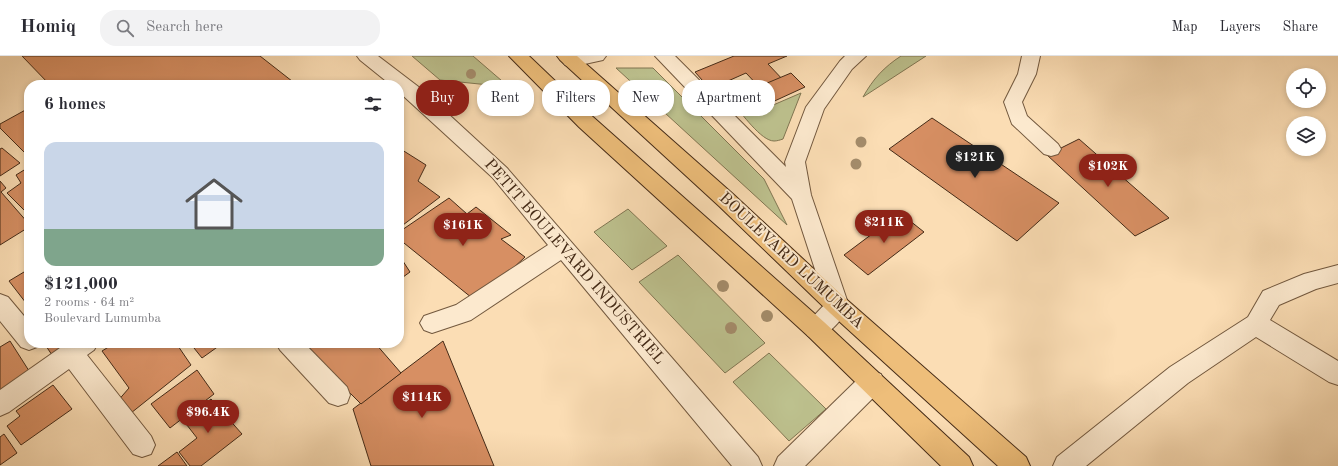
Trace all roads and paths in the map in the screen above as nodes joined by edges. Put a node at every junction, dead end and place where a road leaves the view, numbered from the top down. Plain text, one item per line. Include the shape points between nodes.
1 (366, 56) edge
2 (518, 56) edge
3 (597, 56) edge
4 (664, 56) edge
5 (1031, 56) edge
6 (568, 59) edge
7 (846, 59) edge
8 (389, 80) edge
9 (406, 98) edge
10 (1051, 149) dead end
11 (801, 195) junction
12 (563, 247) junction
13 (1338, 274) edge
14 (0, 304) edge
15 (838, 306) junction
16 (432, 323) dead end
17 (1256, 324) junction
18 (816, 329) junction
19 (24, 334) edge
20 (36, 348) edge
21 (79, 348) edge
22 (293, 348) edge
23 (51, 367) junction
24 (1338, 374) edge
25 (872, 382) junction
26 (338, 395) dead end
27 (0, 404) edge
28 (142, 445) dead end
29 (749, 466) edge
30 (787, 466) edge
31 (960, 466) edge
32 (1017, 466) edge
33 (1066, 466) edge

1 - 8 street, PETIT BOULEVARD INDUSTRIEL
2 - 18 main road, BOULEVARD LUMUMBA via 586,122
3 - 6 street
4 - 11 street
5 - 10 street via 1027,74 1013,102 1019,119
6 - 15 main road, BOULEVARD LUMUMBA via 726,200
7 - 11 street via 815,107 795,162
9 - 12 street, PETIT BOULEVARD INDUSTRIEL via 500,173
11 - 15 street
12 - 16 street via 463,312
12 - 29 street, PETIT BOULEVARD INDUSTRIEL
13 - 17 street via 1312,281 1271,298
14 - 19 street
15 - 18 street
15 - 32 main road, BOULEVARD LUMUMBA
17 - 24 street
17 - 33 street via 1179,375
18 - 25 main road, BOULEVARD LUMUMBA
20 - 23 street
21 - 23 street
21 - 28 street
22 - 26 street
23 - 27 street
25 - 30 street
25 - 31 main road, BOULEVARD LUMUMBA

